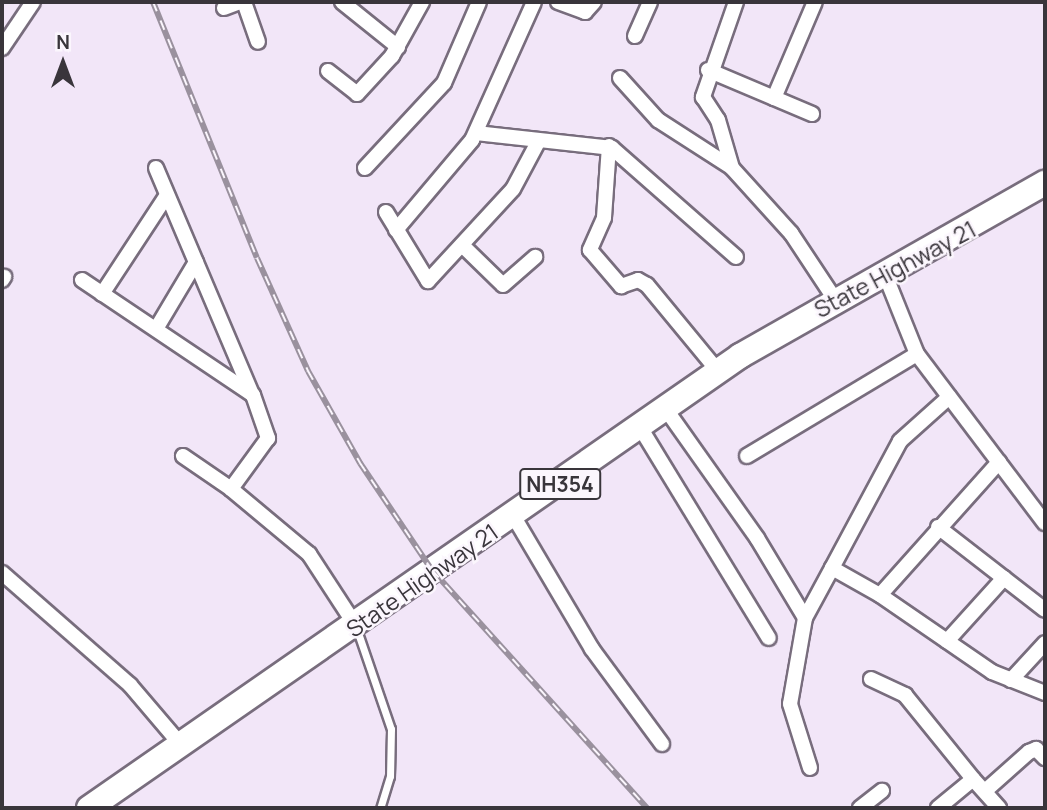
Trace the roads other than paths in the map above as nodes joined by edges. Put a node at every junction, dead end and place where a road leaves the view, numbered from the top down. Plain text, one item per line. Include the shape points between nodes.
1 (33, 2) edge
2 (242, 2) edge
3 (342, 2) edge
4 (422, 2) edge
5 (479, 2) edge
6 (534, 2) edge
7 (558, 2) edge
8 (594, 2) edge
9 (650, 2) edge
10 (736, 2) edge
11 (815, 2) edge
12 (224, 8) dead end
13 (635, 36) dead end
14 (258, 42) dead end
15 (398, 47) junction
16 (2, 48) edge
17 (328, 71) dead end
18 (708, 71) junction
19 (621, 78) dead end
20 (774, 99) junction
21 (812, 114) dead end
22 (475, 134) junction
23 (539, 140) junction
24 (609, 146) junction
25 (156, 168) dead end
26 (365, 168) dead end
27 (732, 168) junction
28 (1045, 183) edge
29 (165, 198) junction
30 (386, 212) dead end
31 (396, 230) junction
32 (462, 245) junction
33 (535, 257) dead end
34 (736, 257) dead end
35 (196, 262) junction
36 (886, 277) junction
37 (82, 280) dead end
38 (102, 294) junction
39 (836, 300) junction
40 (156, 329) junction
41 (918, 354) junction
42 (718, 371) junction
43 (253, 395) junction
44 (949, 397) junction
45 (665, 408) junction
46 (640, 427) junction
47 (183, 456) dead end
48 (747, 456) dead end
49 (999, 462) junction
50 (231, 489) junction
51 (514, 517) junction
52 (1045, 523) edge
53 (938, 527) junction
54 (832, 568) junction
55 (2, 573) edge
56 (1004, 578) junction
57 (880, 595) junction
58 (1045, 610) edge
59 (804, 618) junction
60 (356, 626) junction
61 (769, 638) dead end
62 (947, 641) junction
63 (1045, 643) edge
64 (870, 678) dead end
65 (1010, 680) junction
66 (1045, 693) edge
67 (662, 744) dead end
68 (181, 745) junction
69 (1045, 758) edge
70 (810, 768) dead end
71 (973, 779) junction
72 (882, 791) dead end
73 (985, 791) junction
74 (89, 808) edge
75 (380, 808) edge
76 (860, 808) edge
77 (938, 808) edge
78 (999, 808) edge

1 - 16 street
2 - 12 street
2 - 14 street
3 - 15 street
4 - 15 street
5 - 26 street via 444,83
6 - 22 street
7 - 8 street via 585,12
9 - 13 street
10 - 18 street
11 - 20 street
15 - 17 street via 357,94
18 - 20 street
18 - 27 street via 703,97 718,120
19 - 27 street via 658,120
20 - 21 street
22 - 23 street
22 - 31 street
23 - 24 street
23 - 32 street via 519,180
24 - 34 street
24 - 42 street via 604,218 590,250 621,286 638,280 647,285
25 - 29 street
27 - 39 street via 791,233
28 - 36 highway, State Highway 21 / NH354
29 - 35 street
29 - 38 street
30 - 31 street
31 - 32 street via 428,281
32 - 33 street via 503,285
35 - 40 street
35 - 43 street
36 - 39 highway, State Highway 21 / NH354
36 - 41 street
37 - 38 street
38 - 40 street
39 - 42 highway, State Highway 21 / NH354
40 - 43 street
41 - 44 street
41 - 48 street
42 - 45 highway, State Highway 21 / NH354
43 - 50 street via 268,438
44 - 49 street
44 - 54 street via 900,441
45 - 46 highway, State Highway 21 / NH354
45 - 59 street via 757,538
46 - 51 highway, State Highway 21 / NH354
46 - 61 street
47 - 50 street
49 - 52 street
49 - 53 street
50 - 60 street via 309,554
51 - 60 highway, State Highway 21 / NH354
51 - 67 street via 592,649
53 - 56 street
53 - 57 street
54 - 57 street
54 - 59 street
55 - 68 street via 130,685
56 - 58 street
56 - 62 street
57 - 62 street
59 - 70 street via 790,704
60 - 68 highway, State Highway 21 / NH354
60 - 75 lane via 391,729 390,776
62 - 65 street
63 - 65 street
64 - 71 street via 905,695
65 - 66 street
68 - 74 highway, State Highway 21 / NH354
69 - 73 street via 1036,749 1029,752
71 - 73 street
71 - 77 street
72 - 76 street
73 - 78 street

